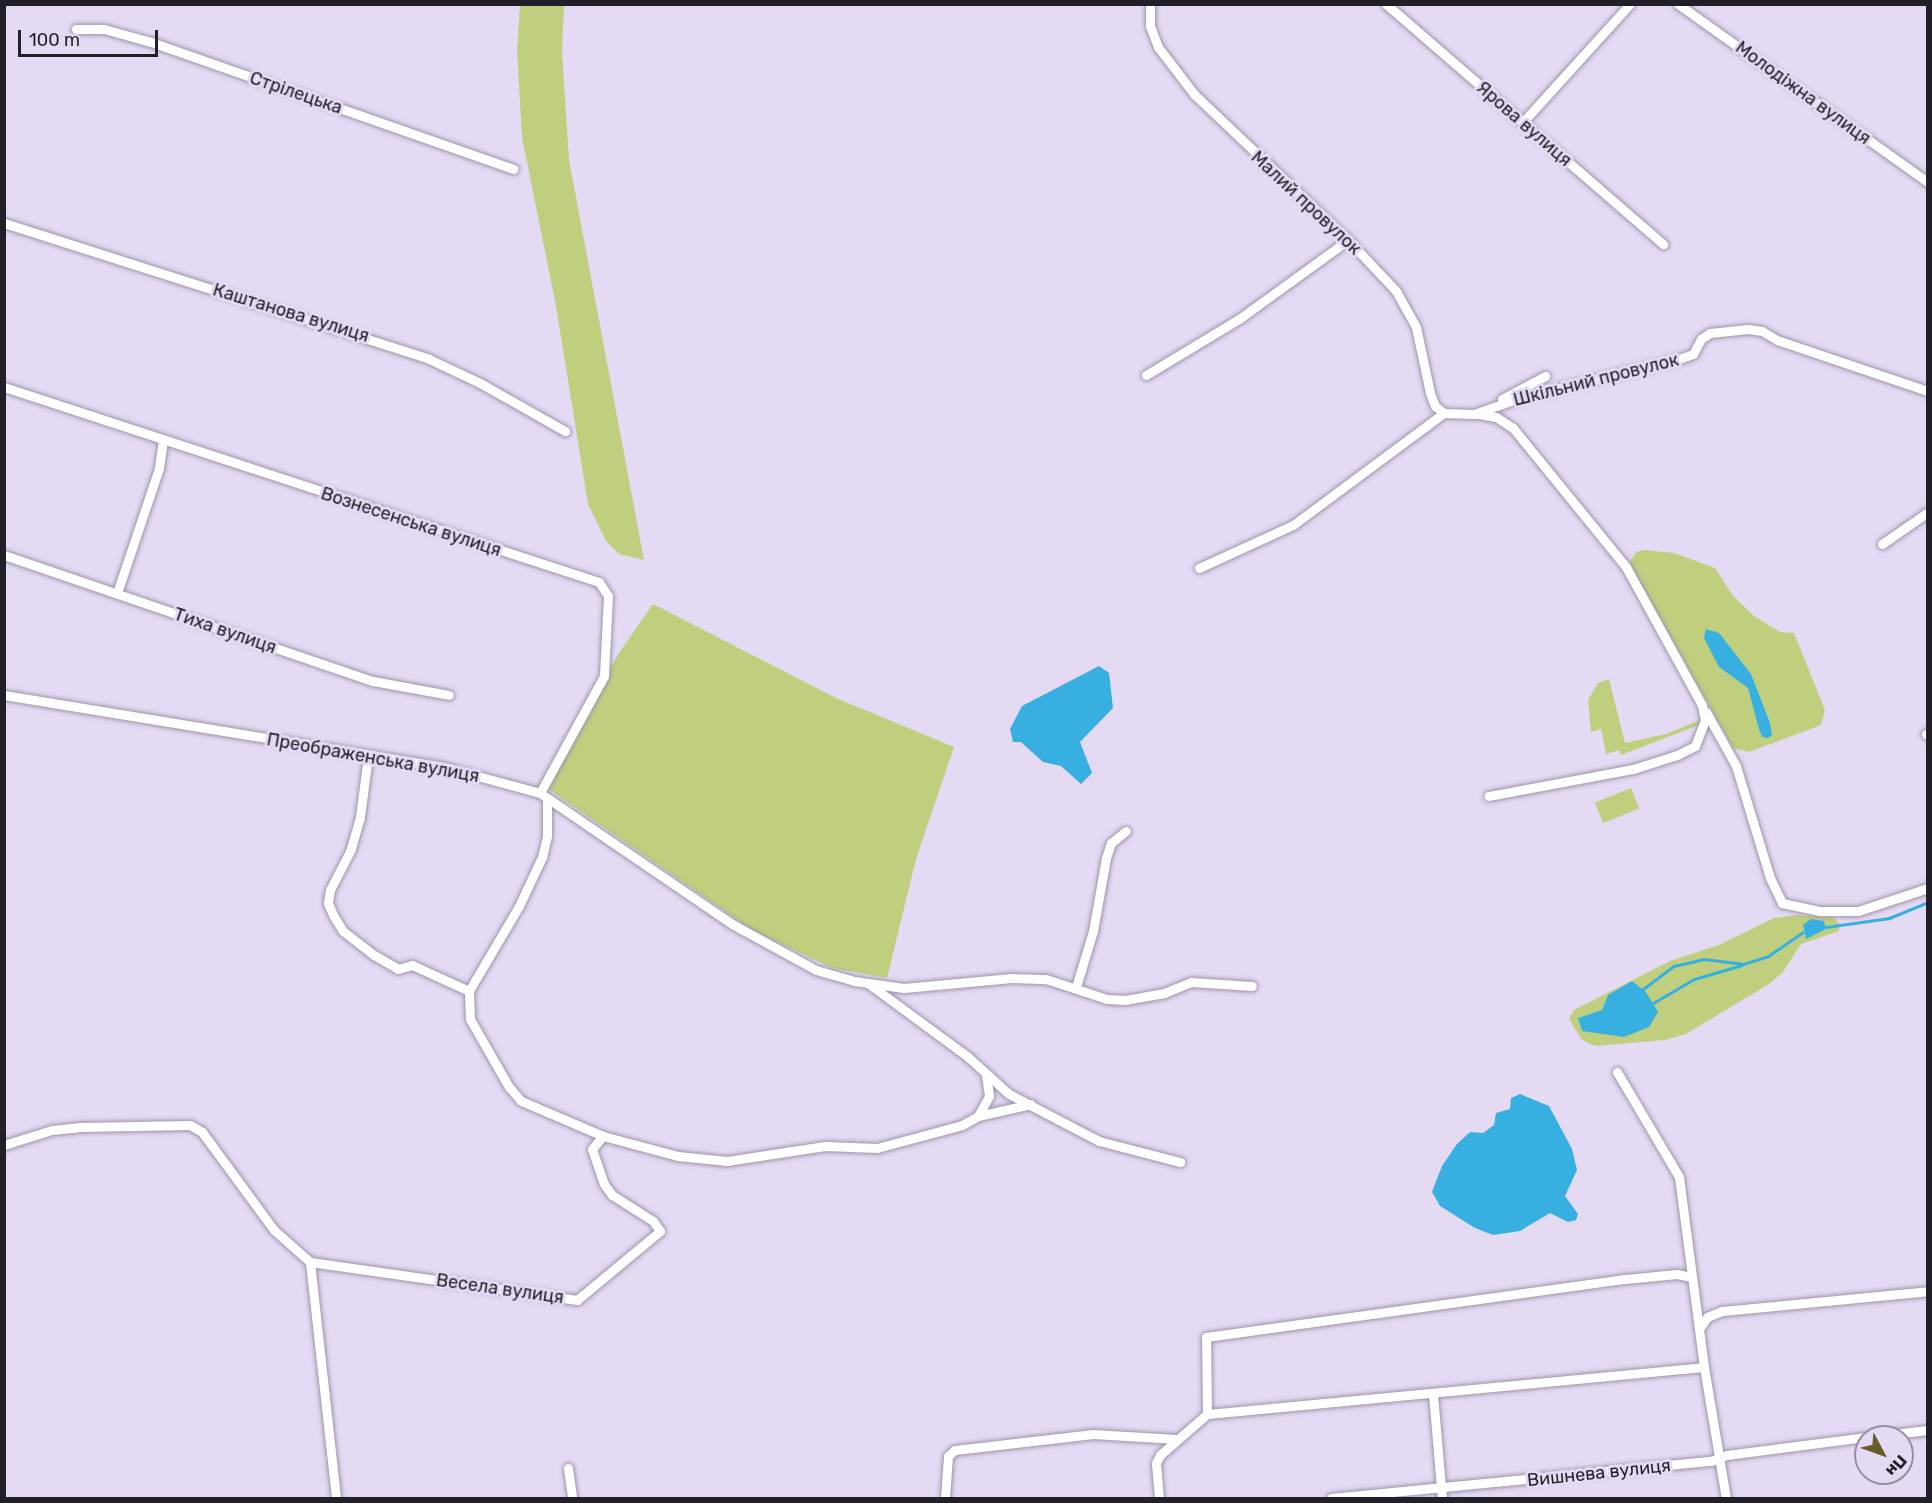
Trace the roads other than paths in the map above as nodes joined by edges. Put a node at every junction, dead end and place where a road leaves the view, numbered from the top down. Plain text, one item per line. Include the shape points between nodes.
1 (1150, 4) edge
2 (1386, 4) edge
3 (1630, 4) edge
4 (1678, 4) edge
5 (76, 29) dead end
6 (1522, 123) junction
7 (513, 169) dead end
8 (1928, 182) edge
9 (4, 223) edge
10 (1348, 240) junction
11 (1663, 244) dead end
12 (1146, 375) dead end
13 (1545, 376) dead end
14 (4, 387) edge
15 (1928, 391) edge
16 (1444, 413) junction
17 (1474, 414) junction
18 (565, 431) dead end
19 (163, 439) junction
20 (1928, 512) edge
21 (1882, 544) dead end
22 (4, 555) edge
23 (1199, 568) dead end
24 (117, 593) junction
25 (4, 694) edge
26 (449, 695) dead end
27 (1702, 705) junction
28 (368, 756) junction
29 (544, 796) junction
30 (1489, 796) dead end
31 (1126, 831) dead end
32 (1928, 888) edge
33 (868, 984) junction
34 (1252, 986) dead end
35 (1076, 987) junction
36 (469, 991) junction
37 (1617, 1072) dead end
38 (986, 1075) junction
39 (1031, 1104) junction
40 (978, 1116) junction
41 (603, 1136) junction
42 (4, 1145) edge
43 (1180, 1162) dead end
44 (310, 1262) junction
45 (1691, 1277) junction
46 (1928, 1291) edge
47 (1699, 1330) junction
48 (1704, 1367) junction
49 (1433, 1394) junction
50 (1208, 1414) junction
51 (1177, 1439) junction
52 (1854, 1439) edge
53 (1718, 1458) junction
54 (568, 1468) dead end
55 (1441, 1494) edge
56 (336, 1498) edge
57 (572, 1498) edge
58 (945, 1498) edge
59 (1159, 1498) edge
60 (1331, 1498) edge
61 (1726, 1498) edge

1 - 10 street, Малий провулок via 1150,26 1158,47 1194,94
2 - 6 street, Ярова вулиця
3 - 6 street
4 - 8 street, Молодіжна вулиця
5 - 7 street, Стрілецька via 104,28 151,42
6 - 11 street, Ярова вулиця
9 - 18 street, Каштанова вулиця via 429,359
10 - 12 street via 1239,319
10 - 16 street, Малий провулок via 1410,311 1421,342 1430,393 1435,406
13 - 17 street
14 - 19 street, Вознесенська вулиця
15 - 17 street, Шкільний провулок via 1748,329 1710,333 1701,339 1694,354 1679,359 1519,398
16 - 17 street, Шкільний провулок
16 - 23 street via 1293,525
17 - 27 street, Шкільний провулок via 1496,417 1513,428 1586,513 1626,567
19 - 24 street via 159,468
19 - 29 street, Вознесенська вулиця via 599,582 606,588 604,676
20 - 21 street
22 - 24 street, Тиха вулиця
24 - 26 street, Тиха вулиця via 373,681
25 - 28 street, Преображенська вулиця
27 - 30 street via 1704,729 1687,751 1633,769
27 - 32 street, Шкільний провулок via 1736,766 1770,878 1782,903 1820,911 1858,911
28 - 29 street, Преображенська вулиця via 448,768
28 - 36 street via 360,817 351,849 330,890 328,903 333,915 358,945 398,969 412,965
29 - 33 street, Преображенська вулиця via 782,954 816,970
29 - 36 street via 547,836 542,857 519,906
31 - 35 street via 1111,843 1106,858 1093,931
33 - 35 street, Преображенська вулиця via 904,988 1012,978 1046,979
33 - 38 street, Преображенська вулиця
34 - 35 street, Преображенська вулиця via 1191,982 1164,993 1125,1000 1107,999
36 - 41 street via 470,1019 478,1038 521,1101
37 - 45 street via 1679,1177
38 - 39 street, Преображенська вулиця
38 - 40 street via 989,1096
39 - 40 street
39 - 43 street, Преображенська вулиця via 1099,1141
40 - 41 street via 962,1125 877,1148 825,1146 727,1161 678,1156
41 - 44 street, Весела вулиця via 592,1149 604,1184 612,1195 652,1221 660,1231 576,1300
42 - 44 street via 52,1130 176,1122 190,1125 202,1132 274,1230
44 - 56 street
45 - 47 street
45 - 50 street via 1677,1274 1625,1279 1206,1337
46 - 47 street via 1722,1311 1707,1317
47 - 48 street
48 - 49 street
48 - 53 street
49 - 50 street
49 - 55 street
50 - 51 street
51 - 58 street via 1094,1434 955,1450 948,1456
51 - 59 street via 1156,1463
52 - 53 street, Вишнева вулиця
53 - 55 street, Вишнева вулиця
53 - 61 street
54 - 57 street
55 - 60 street, Вишнева вулиця

